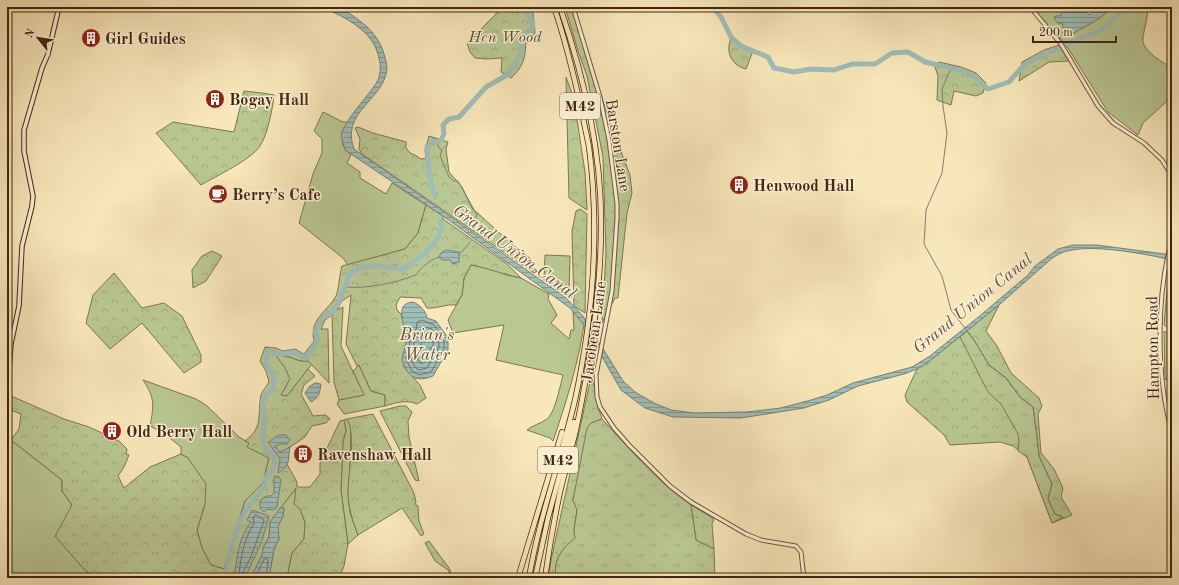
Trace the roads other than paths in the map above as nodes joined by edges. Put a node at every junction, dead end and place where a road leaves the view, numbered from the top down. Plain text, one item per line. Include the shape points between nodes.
1 (59, 7) edge
2 (554, 7) edge
3 (560, 7) edge
4 (573, 7) edge
5 (1030, 7) edge
6 (1172, 176) edge
7 (617, 218) joint
8 (1172, 239) edge
9 (587, 370) junction
10 (579, 378) junction
11 (7, 395) edge
12 (1172, 433) edge
13 (518, 578) edge
14 (529, 578) edge
15 (535, 578) edge
16 (545, 578) edge
17 (804, 578) edge

1 - 11 main road via 23,138 33,196 22,246 18,306 11,344
2 - 10 highway, M42 via 585,126 594,207 593,274 586,341
3 - 9 highway, M42 via 587,99 596,153 600,206 600,271
4 - 7 street, Barston Lane via 600,97 609,140
5 - 6 street via 1068,54 1098,106 1113,123 1144,143 1162,160
7 - 17 street, Jacobean Lane via 612,291 596,375 600,407 614,428 670,486 712,515 746,534 761,540 796,546 801,552
8 - 12 street, Hampton Road via 1162,296 1160,327 1167,415
9 - 15 highway, M42
9 - 16 highway via 576,430 554,521
10 - 13 highway
10 - 14 highway, M42 via 542,516

